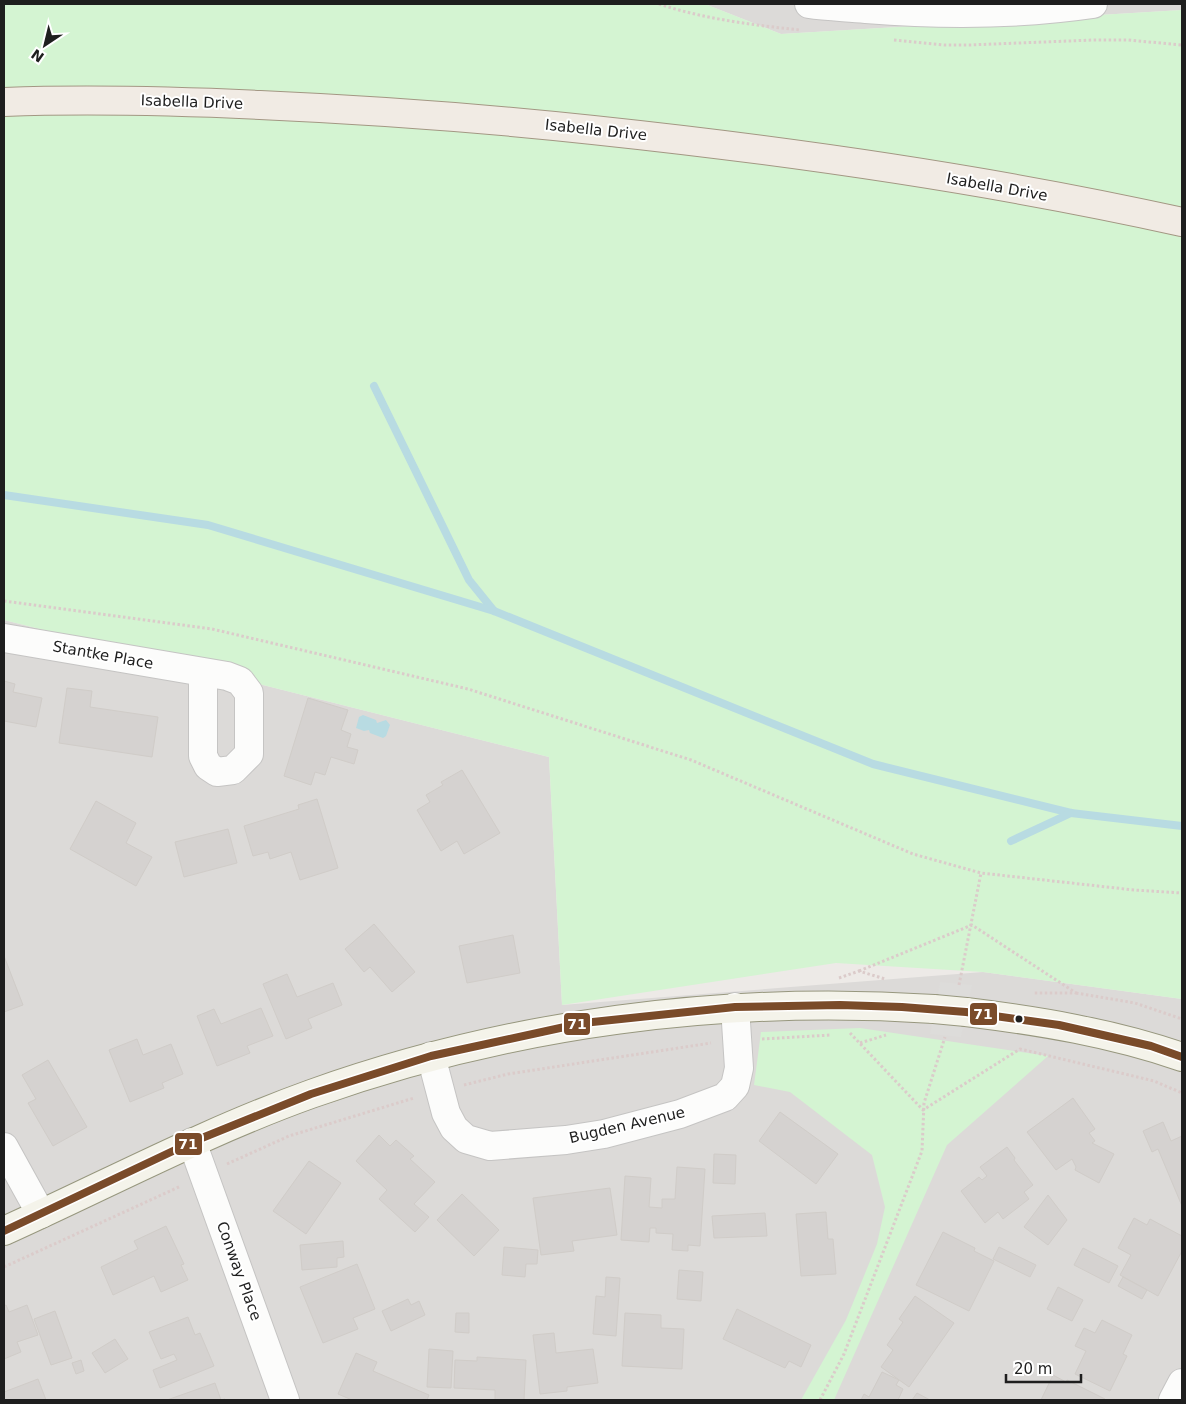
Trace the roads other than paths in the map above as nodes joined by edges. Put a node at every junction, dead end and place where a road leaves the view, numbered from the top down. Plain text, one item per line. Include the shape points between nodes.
1 (809, 4) edge
2 (1092, 4) edge
3 (910, 8) edge
4 (4, 102) edge
5 (1182, 222) edge
6 (4, 638) edge
7 (203, 672) dead end
8 (735, 1007) junction
9 (431, 1056) junction
10 (1182, 1057) edge
11 (192, 1142) junction
12 (4, 1147) edge
13 (41, 1214) junction
14 (4, 1231) edge
15 (1182, 1384) edge
16 (285, 1400) edge
17 (1173, 1400) edge

1 - 3 street
2 - 3 street via 1059,9 959,14
4 - 5 main road, Isabella Drive via 71,99 164,101 352,109 501,120 827,158
6 - 7 street, Stantke Place
8 - 9 street via 584,1023
8 - 9 street, Bugden Avenue via 738,1068 735,1086 725,1097 680,1114 604,1134 490,1146 466,1139 454,1128 446,1113
8 - 10 street, bridge via 840,1005 941,1020 962,1003 1151,1046
9 - 11 street via 311,1094
11 - 13 street
11 - 16 street, Conway Place
12 - 13 street
13 - 14 street
15 - 17 street

